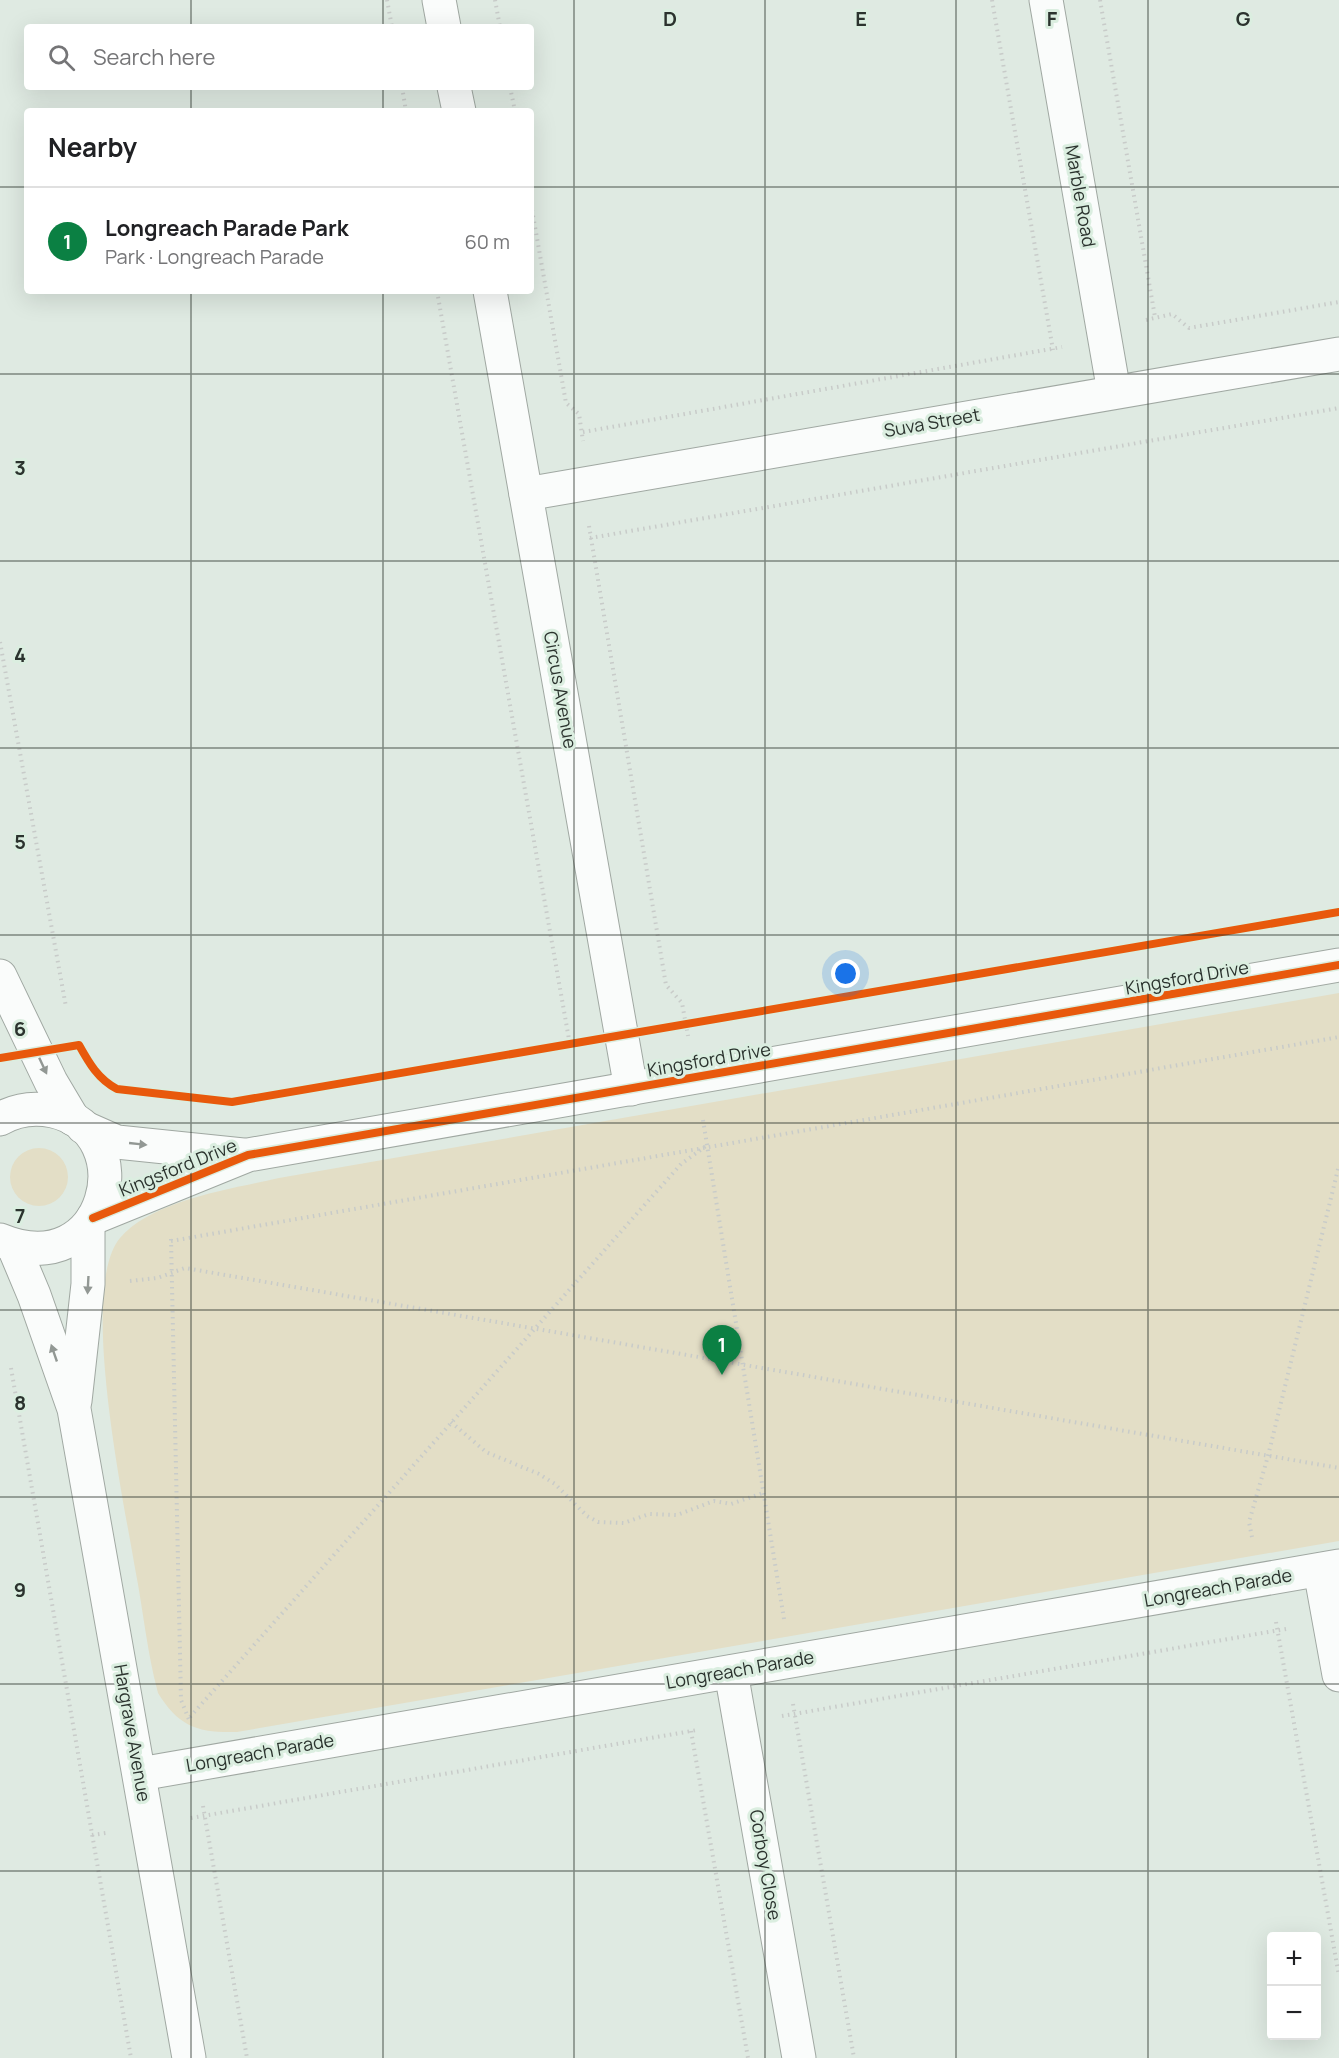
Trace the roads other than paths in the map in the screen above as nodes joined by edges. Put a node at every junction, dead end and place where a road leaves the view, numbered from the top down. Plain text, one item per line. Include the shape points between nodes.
1 (439, 0) edge
2 (1046, 0) edge
3 (443, 24) edge
4 (455, 90) edge
5 (458, 108) edge
6 (491, 294) edge
7 (1339, 354) edge
8 (1114, 392) junction
9 (526, 495) junction
10 (1339, 965) edge
11 (0, 976) edge
12 (631, 1089) junction
13 (0, 1119) edge
14 (78, 1123) junction
15 (248, 1155) junction
16 (91, 1222) junction
17 (6, 1243) edge
18 (74, 1408) junction
19 (1329, 1568) edge
20 (731, 1672) junction
21 (1339, 1675) edge
22 (140, 1774) junction
23 (189, 2058) edge
24 (799, 2058) edge

1 - 3 street
2 - 8 street, Marble Road
4 - 5 street
6 - 9 street, Circus Avenue
7 - 8 street, Suva Street
8 - 9 street, Suva Street
9 - 12 street, Circus Avenue
10 - 12 street, Kingsford Drive
11 -> 14 street via 51,1082
12 - 15 street, Kingsford Drive
13 - 14 street, Kingsford Drive via 26,1109 43,1108
14 -> 15 street, Kingsford Drive via 117,1142
14 - 16 street via 94,1139 105,1171 102,1204
15 - 16 street, Kingsford Drive
16 - 17 street, Kingsford Drive via 72,1239 53,1247 32,1249
16 -> 18 street, Hargrave Avenue
18 -> 17 street, Hargrave Avenue via 34,1295
18 - 22 street, Hargrave Avenue
19 - 20 street, Longreach Parade
19 - 21 street
20 - 22 street, Longreach Parade
20 - 24 street, Corboy Close
22 - 23 street, Hargrave Avenue

